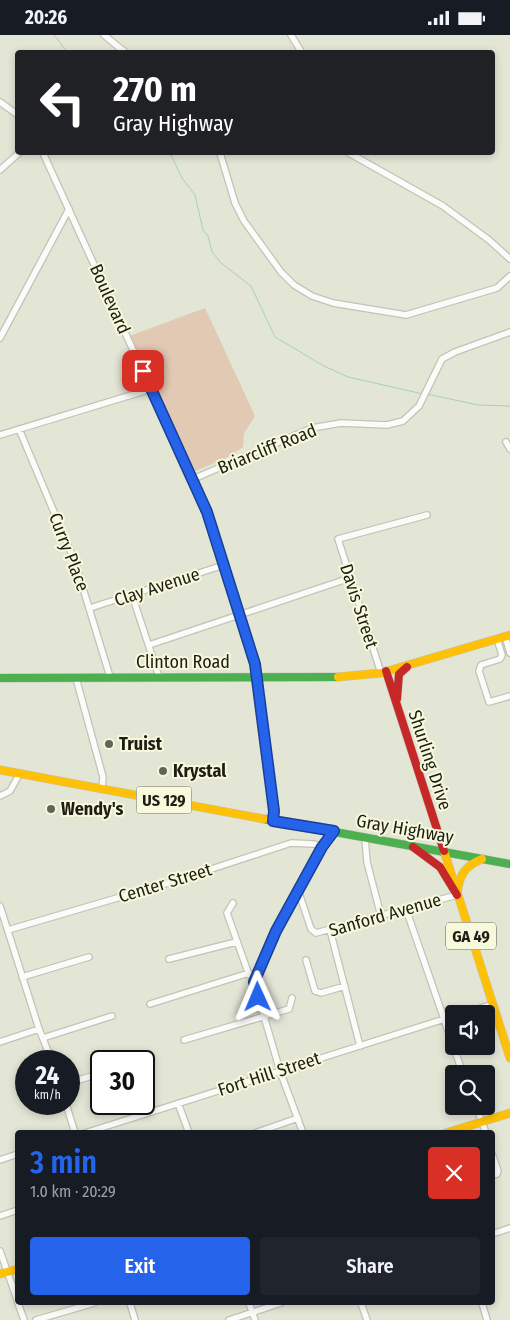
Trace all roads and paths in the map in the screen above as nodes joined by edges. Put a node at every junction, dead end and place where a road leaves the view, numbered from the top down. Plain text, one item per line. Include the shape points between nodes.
1 (104, 35) edge
2 (291, 35) edge
3 (122, 50) edge
4 (300, 50) edge
5 (0, 102) edge
6 (15, 113) edge
7 (17, 155) edge
8 (44, 155) edge
9 (221, 155) edge
10 (353, 155) edge
11 (0, 170) edge
12 (68, 209) junction
13 (510, 259) edge
14 (510, 276) edge
15 (510, 333) edge
16 (0, 337) edge
17 (151, 389) junction
18 (19, 429) junction
19 (0, 435) edge
20 (506, 442) dead end
21 (510, 449) edge
22 (193, 479) junction
23 (427, 515) dead end
24 (224, 565) junction
25 (350, 578) junction
26 (132, 595) junction
27 (90, 609) junction
28 (239, 614) junction
29 (504, 637) edge
30 (149, 645) junction
31 (510, 654) edge
32 (500, 659) junction
33 (408, 665) junction
34 (383, 672) junction
35 (110, 677) junction
36 (159, 677) junction
37 (258, 677) junction
38 (0, 678) edge
39 (76, 678) junction
40 (510, 696) edge
41 (398, 708) junction
42 (0, 770) edge
43 (20, 773) junction
44 (102, 789) junction
45 (0, 796) edge
46 (273, 821) junction
47 (334, 831) junction
48 (365, 838) junction
49 (412, 846) junction
50 (322, 847) junction
51 (444, 851) junction
52 (482, 859) junction
53 (510, 865) edge
54 (298, 890) junction
55 (457, 895) junction
56 (233, 903) dead end
57 (0, 906) edge
58 (406, 909) junction
59 (381, 916) junction
60 (3, 924) edge
61 (8, 930) junction
62 (330, 930) junction
63 (236, 942) junction
64 (89, 957) dead end
65 (169, 959) dead end
66 (306, 960) dead end
67 (249, 973) junction
68 (22, 977) junction
69 (254, 982) junction
70 (345, 986) junction
71 (292, 998) dead end
72 (150, 1004) dead end
73 (493, 1004) junction
74 (490, 1005) edge
75 (112, 1016) dead end
76 (264, 1017) junction
77 (444, 1019) junction
78 (39, 1029) junction
79 (43, 1038) junction
80 (184, 1040) dead end
81 (0, 1042) edge
82 (360, 1045) junction
83 (48, 1050) edge
84 (510, 1058) edge
85 (460, 1065) edge
86 (280, 1071) junction
87 (178, 1103) junction
88 (510, 1113) edge
89 (69, 1115) edge
90 (480, 1115) edge
91 (298, 1118) junction
92 (482, 1121) junction
93 (74, 1130) edge
94 (94, 1130) edge
95 (187, 1130) edge
96 (264, 1130) edge
97 (302, 1130) edge
98 (455, 1130) edge
99 (485, 1130) edge
100 (15, 1155) edge
101 (0, 1159) edge
102 (495, 1162) edge
103 (495, 1174) edge
104 (15, 1211) edge
105 (0, 1216) edge
106 (510, 1228) edge
107 (495, 1232) edge
108 (0, 1251) edge
109 (4, 1273) edge
110 (15, 1296) edge
111 (19, 1305) edge
112 (87, 1305) edge
113 (131, 1305) edge
114 (250, 1305) edge
115 (275, 1305) edge
116 (362, 1305) edge
117 (483, 1305) edge
118 (252, 1312) junction
119 (24, 1320) edge
120 (36, 1320) edge
121 (135, 1320) edge
122 (229, 1320) edge
123 (255, 1320) edge
124 (367, 1320) edge
125 (487, 1320) edge

1 - 3 street
2 - 4 street
5 - 6 street
7 - 11 street
8 - 12 street, Boulevard
9 - 14 street via 244,221 281,272 312,296 332,303 406,315 496,288
10 - 13 street via 443,206
12 - 16 street
12 - 17 street, Boulevard
15 - 22 street, Briarcliff Road via 442,359 411,416 396,424 340,423 312,428
17 - 18 street
17 - 22 street, Boulevard
18 - 19 street
18 - 27 street, Curry Place via 75,562
20 - 21 street
22 - 24 street, Boulevard
23 - 25 street, Davis Street via 338,539
24 - 26 street, Clay Avenue
24 - 28 street, Boulevard
25 - 28 street
25 - 34 street, Davis Street
26 - 27 street, Clay Avenue
26 - 30 street
27 - 35 street, Curry Place
28 - 30 street
28 - 37 street, Boulevard
29 - 31 street
29 - 32 street
29 - 33 main road, Clinton Road
30 - 36 street
31 - 32 street
32 - 40 street via 481,665 479,671 489,702
33 - 34 main road, Clinton Road
33 - 41 main road via 397,681
34 - 37 main road, Clinton Road via 354,677
34 - 41 main road, Shurling Drive
35 - 36 main road, Clinton Road
35 - 39 main road, Clinton Road
36 - 37 main road, Clinton Road
37 - 46 street, Boulevard
38 - 39 main road, Clinton Road
39 - 44 street via 103,777
41 - 51 main road, Shurling Drive
42 - 43 main road, Gray Highway / US 129
43 - 44 main road, Gray Highway / US 129
43 - 45 street via 10,791
44 - 46 main road, Gray Highway / US 129
46 - 47 main road, Gray Highway / US 129
47 - 48 main road, Gray Highway / US 129
47 - 50 street
48 - 49 main road, Gray Highway / US 129
48 - 59 street via 367,862
49 - 51 main road, Gray Highway / US 129
49 - 55 main road, GA 49 via 440,867
50 - 54 street
50 - 61 street, Center Street via 291,843
51 - 52 main road, Gray Highway / US 129
51 - 55 main road, Shurling Drive / GA 49
52 - 53 main road, Gray Highway / US 129
52 - 55 main road via 467,865 462,871
54 - 62 street, Sanford Avenue via 313,932
54 - 69 street
55 - 58 street, Sanford Avenue
55 - 73 main road, Shurling Drive / GA 49
56 - 63 street via 227,913
57 - 60 street
58 - 59 street, Sanford Avenue
58 - 77 street
59 - 62 street, Sanford Avenue
60 - 61 street
61 - 68 street
62 - 70 street
63 - 65 street
63 - 67 street
64 - 68 street
66 - 70 street via 315,991 321,993
67 - 69 street
67 - 72 street
68 - 78 street
69 - 76 street
70 - 82 street
71 - 76 street via 289,1009
73 - 74 street
73 - 84 main road, Shurling Drive / GA 49
75 - 79 street
76 - 80 street
76 - 86 street
77 - 82 street, Fort Hill Street
77 - 85 street
78 - 79 street
78 - 81 street
79 - 83 street
82 - 86 street, Fort Hill Street
86 - 87 street, Fort Hill Street
86 - 91 street
87 - 94 street, Fort Hill Street
87 - 95 street
88 - 92 main road
89 - 93 street
90 - 92 street
91 - 96 street
91 - 97 street
92 - 98 main road
92 - 99 street
100 - 101 street
102 - 103 street via 498,1171
104 - 105 street
106 - 107 street
108 - 109 street
109 - 110 street
111 - 119 street
112 - 120 street
113 - 121 street
114 - 118 street
115 - 118 street
116 - 124 street
117 - 125 street
118 - 122 street
118 - 123 street

